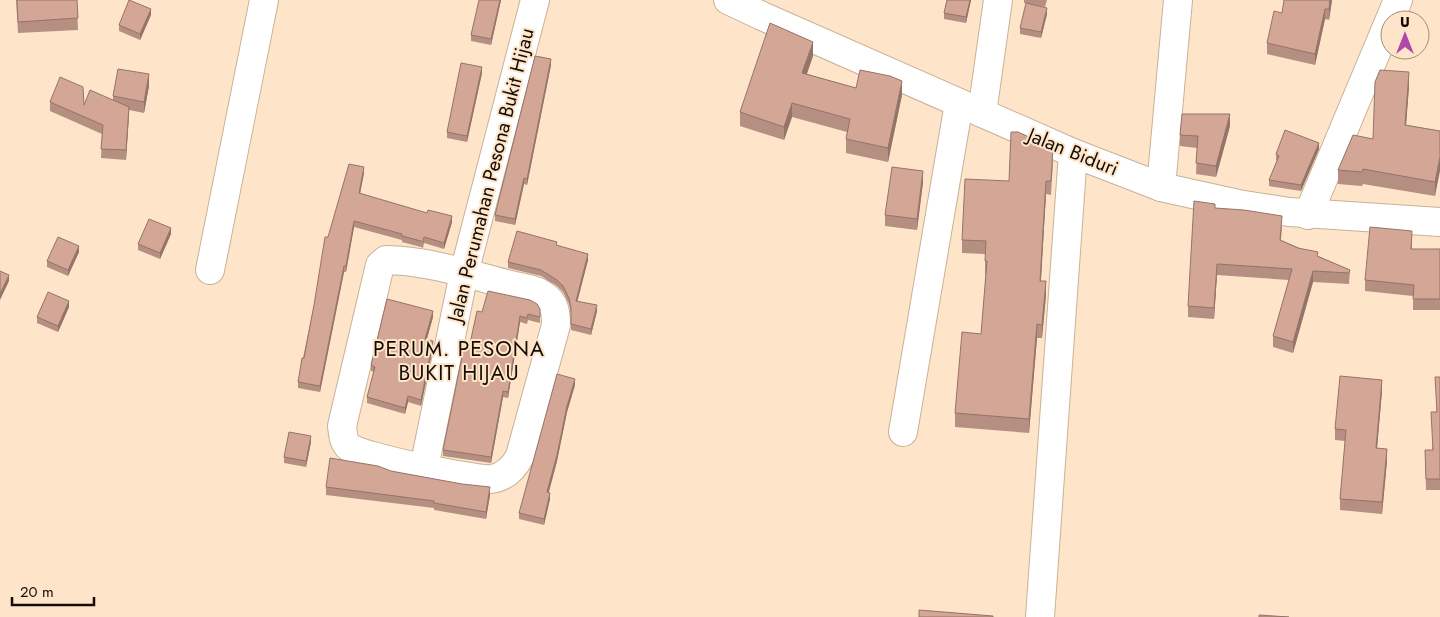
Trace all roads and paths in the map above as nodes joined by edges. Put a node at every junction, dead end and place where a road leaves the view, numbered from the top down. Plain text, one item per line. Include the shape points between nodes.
1 (264, 0) edge
2 (535, 0) edge
3 (728, 0) edge
4 (998, 0) edge
5 (1178, 0) edge
6 (1398, 0) edge
7 (971, 108) junction
8 (1073, 153) junction
9 (1161, 187) junction
10 (1308, 215) junction
11 (1440, 222) edge
12 (210, 270) dead end
13 (464, 273) junction
14 (903, 432) dead end
15 (424, 468) junction
16 (1040, 617) edge

1 - 12 street
2 - 13 street, Jalan Perumahan Pesona Bukit Hijau
3 - 7 street, Jalan Biduri
4 - 7 street
5 - 9 street
6 - 10 street
7 - 8 street, Jalan Biduri
7 - 14 street
8 - 9 street, Jalan Biduri
8 - 16 street
9 - 10 street, Jalan Biduri
10 - 11 street, Jalan Biduri
13 - 15 street, Jalan Perumahan Pesona Bukit Hijau
13 - 15 street via 391,260 380,265 342,426 348,447 358,453
13 - 15 street via 542,294 556,311 556,325 515,466 493,479

